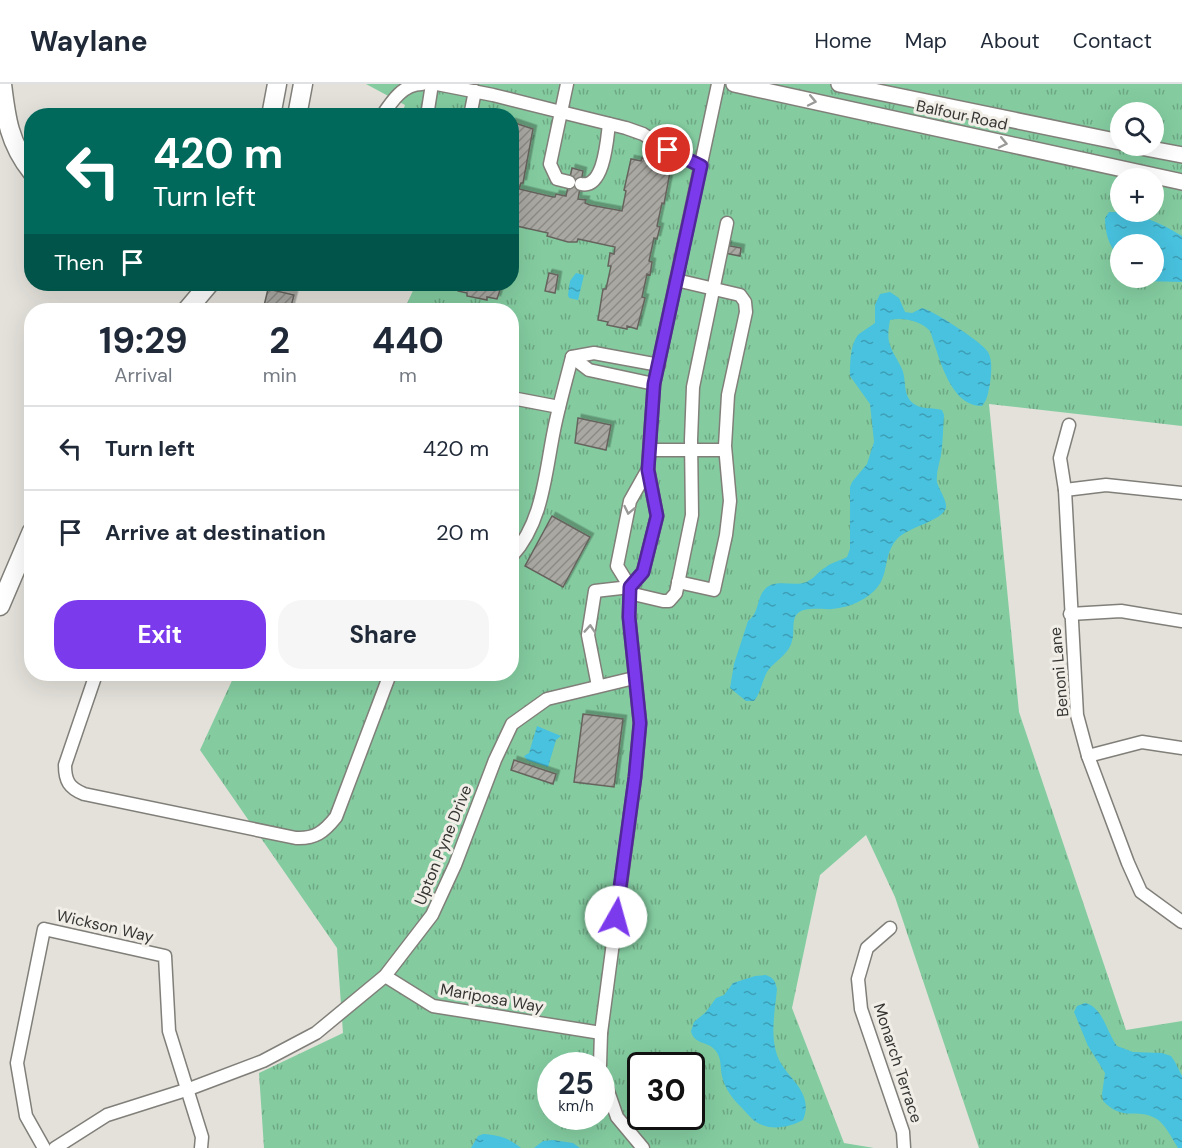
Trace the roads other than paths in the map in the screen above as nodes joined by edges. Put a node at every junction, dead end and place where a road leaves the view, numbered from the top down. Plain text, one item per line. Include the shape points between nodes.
1 (2, 84) edge
2 (278, 84) edge
3 (303, 84) edge
4 (422, 84) edge
5 (432, 84) edge
6 (437, 84) edge
7 (567, 84) edge
8 (718, 84) edge
9 (734, 84) edge
10 (839, 84) edge
11 (475, 91) junction
12 (274, 108) edge
13 (298, 108) edge
14 (388, 108) edge
15 (428, 108) edge
16 (472, 108) edge
17 (561, 112) junction
18 (609, 124) junction
19 (1110, 140) edge
20 (1164, 152) edge
21 (1182, 155) edge
22 (24, 159) edge
23 (701, 166) junction
24 (1182, 182) edge
25 (727, 223) dead end
26 (676, 280) junction
27 (713, 289) junction
28 (203, 291) edge
29 (193, 303) edge
30 (608, 356) junction
31 (572, 357) junction
32 (659, 365) junction
33 (604, 373) junction
34 (654, 384) junction
35 (519, 399) edge
36 (559, 407) junction
37 (1069, 425) dead end
38 (691, 449) junction
39 (650, 450) junction
40 (725, 450) junction
41 (648, 470) junction
42 (1065, 490) junction
43 (1182, 492) edge
44 (519, 548) edge
45 (24, 550) edge
46 (678, 582) junction
47 (629, 590) junction
48 (0, 606) edge
49 (1070, 614) junction
50 (1182, 621) edge
51 (634, 678) junction
52 (94, 681) edge
53 (387, 681) edge
54 (598, 687) junction
55 (1182, 748) edge
56 (1088, 756) junction
57 (1182, 922) edge
58 (890, 928) dead end
59 (385, 976) junction
60 (601, 1033) junction
61 (600, 1052) edge
62 (189, 1089) junction
63 (615, 1111) edge
64 (44, 1148) edge
65 (55, 1148) edge
66 (201, 1148) edge
67 (644, 1148) edge
68 (904, 1148) edge

1 - 22 highway via 7,126
2 - 12 highway
3 - 13 highway
4 - 14 street via 413,84 399,93
5 - 15 street
6 - 11 street
7 - 17 street
8 - 23 street
9 -> 24 main road, Balfour Road
10 - 19 main road, Balfour Road
11 - 16 street
11 - 17 street
17 - 18 street
17 - 18 street via 550,164 557,179 586,185 594,181 603,165
18 - 23 street via 643,134
20 - 21 main road
23 - 26 street
25 - 27 street
26 - 27 street
26 - 32 street
27 - 38 street via 693,387
27 - 40 street via 740,296 746,312 728,395
28 - 29 highway
30 - 31 street via 594,353
30 - 32 street
30 - 33 street
31 - 33 street via 589,370
31 - 36 street
32 - 34 street
33 - 34 street
34 - 39 street
35 - 36 street
36 - 44 street via 537,515
37 - 42 street, Benoni Lane via 1060,458
38 - 39 street
38 - 40 street
38 - 46 street via 692,514
39 - 41 street
40 - 46 street via 730,501 714,590
41 - 47 street via 657,516 643,572
41 -> 47 street via 630,501 617,566
42 - 43 street via 1106,485
42 - 49 street, Benoni Lane
45 - 48 highway
46 - 47 street via 669,601
47 - 51 street
54 -> 47 street via 588,635 595,591
49 - 50 street via 1121,611
49 - 56 street, Benoni Lane via 1077,715
51 - 54 street, Upton Pyne Drive
51 - 60 street via 640,723 635,777
52 - 53 street via 65,765 65,777 75,790 308,838 318,836 336,817
54 - 59 street, Upton Pyne Drive via 547,699 512,724 432,915
55 - 56 street via 1142,742
56 - 57 street, Benoni Lane via 1141,892
58 - 68 street, Monarch Terrace via 867,948 858,979 861,1009 903,1132
59 - 60 street, Mariposa Way via 433,1006
59 - 62 street, Upton Pyne Drive via 316,1033 263,1061
60 - 61 street
62 - 64 street, Wickson Way via 169,1031 165,956 44,929 17,1063 26,1116
62 - 65 street, Upton Pyne Drive via 107,1115
62 - 66 street via 202,1137
63 - 67 street

